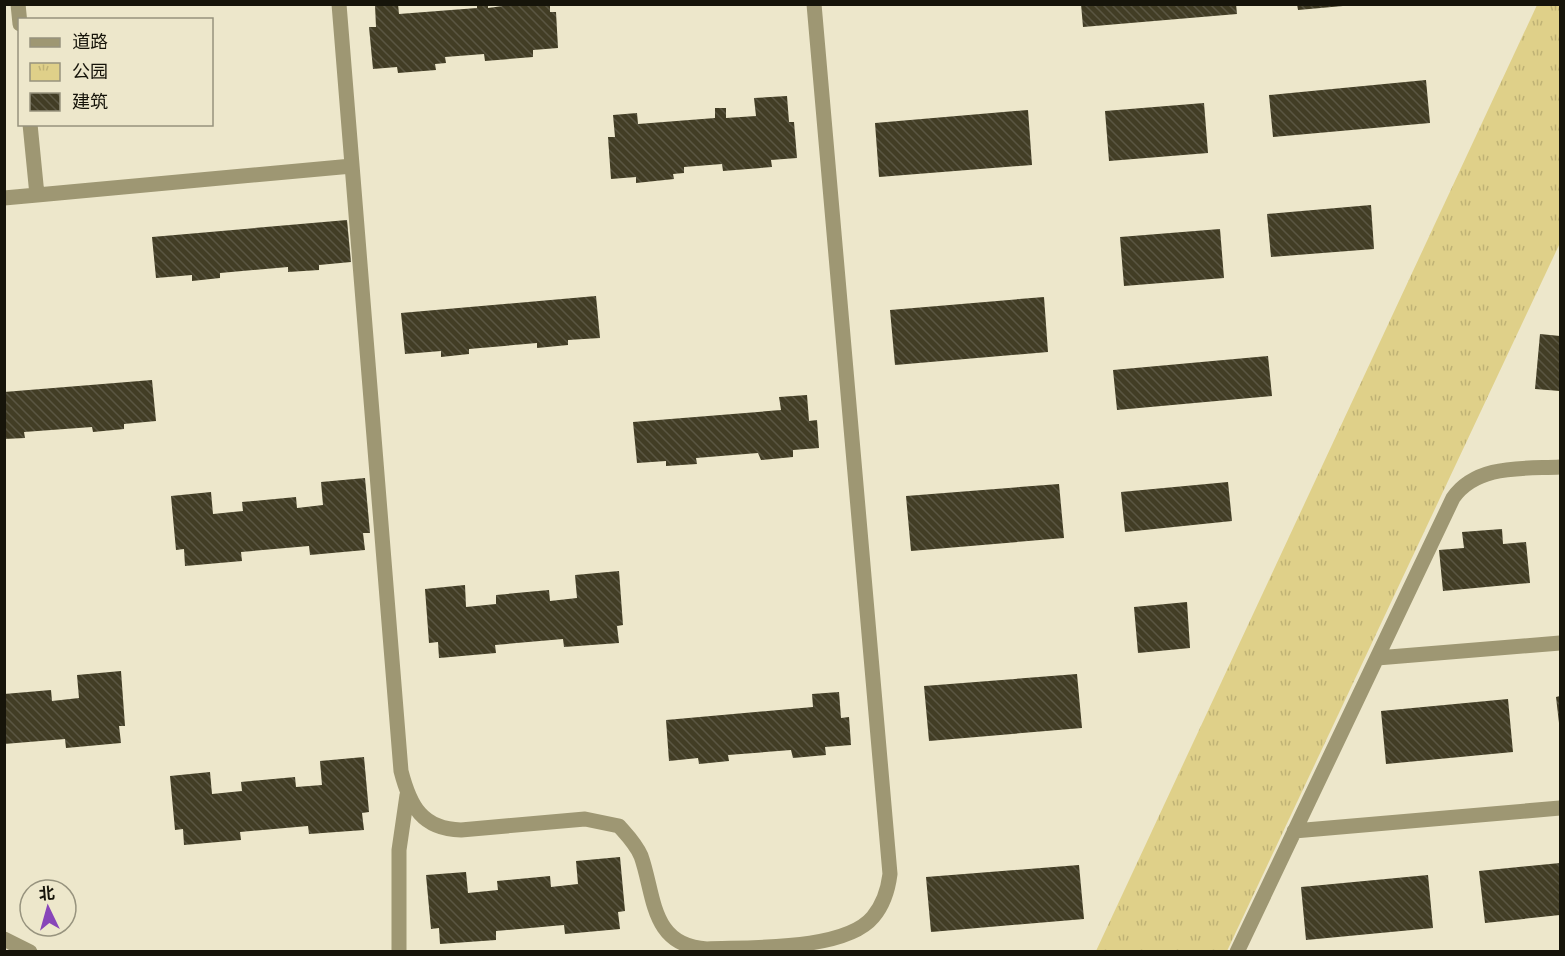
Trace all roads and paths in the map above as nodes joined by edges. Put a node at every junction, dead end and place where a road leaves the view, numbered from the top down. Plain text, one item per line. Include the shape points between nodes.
1 (339, 4) edge
2 (813, 4) edge
3 (30, 126) edge
4 (352, 166) junction
5 (36, 195) junction
6 (4, 198) edge
7 (1560, 466) edge
8 (1560, 643) edge
9 (1377, 658) junction
10 (407, 795) junction
11 (1560, 808) edge
12 (1294, 831) junction
13 (4, 939) edge
14 (30, 951) edge
15 (399, 951) edge
16 (1237, 951) edge

1 - 4 street
2 - 10 street via 890,874 881,906 872,919 835,939 694,948 664,929 655,911 640,853 619,826 585,819 447,830 432,824
3 - 5 street
4 - 5 street
4 - 10 street via 401,771
5 - 6 street
7 - 9 street via 1495,471 1460,489
8 - 9 street
9 - 12 street
10 - 15 street via 399,850
11 - 12 street
12 - 16 street
13 - 14 street

